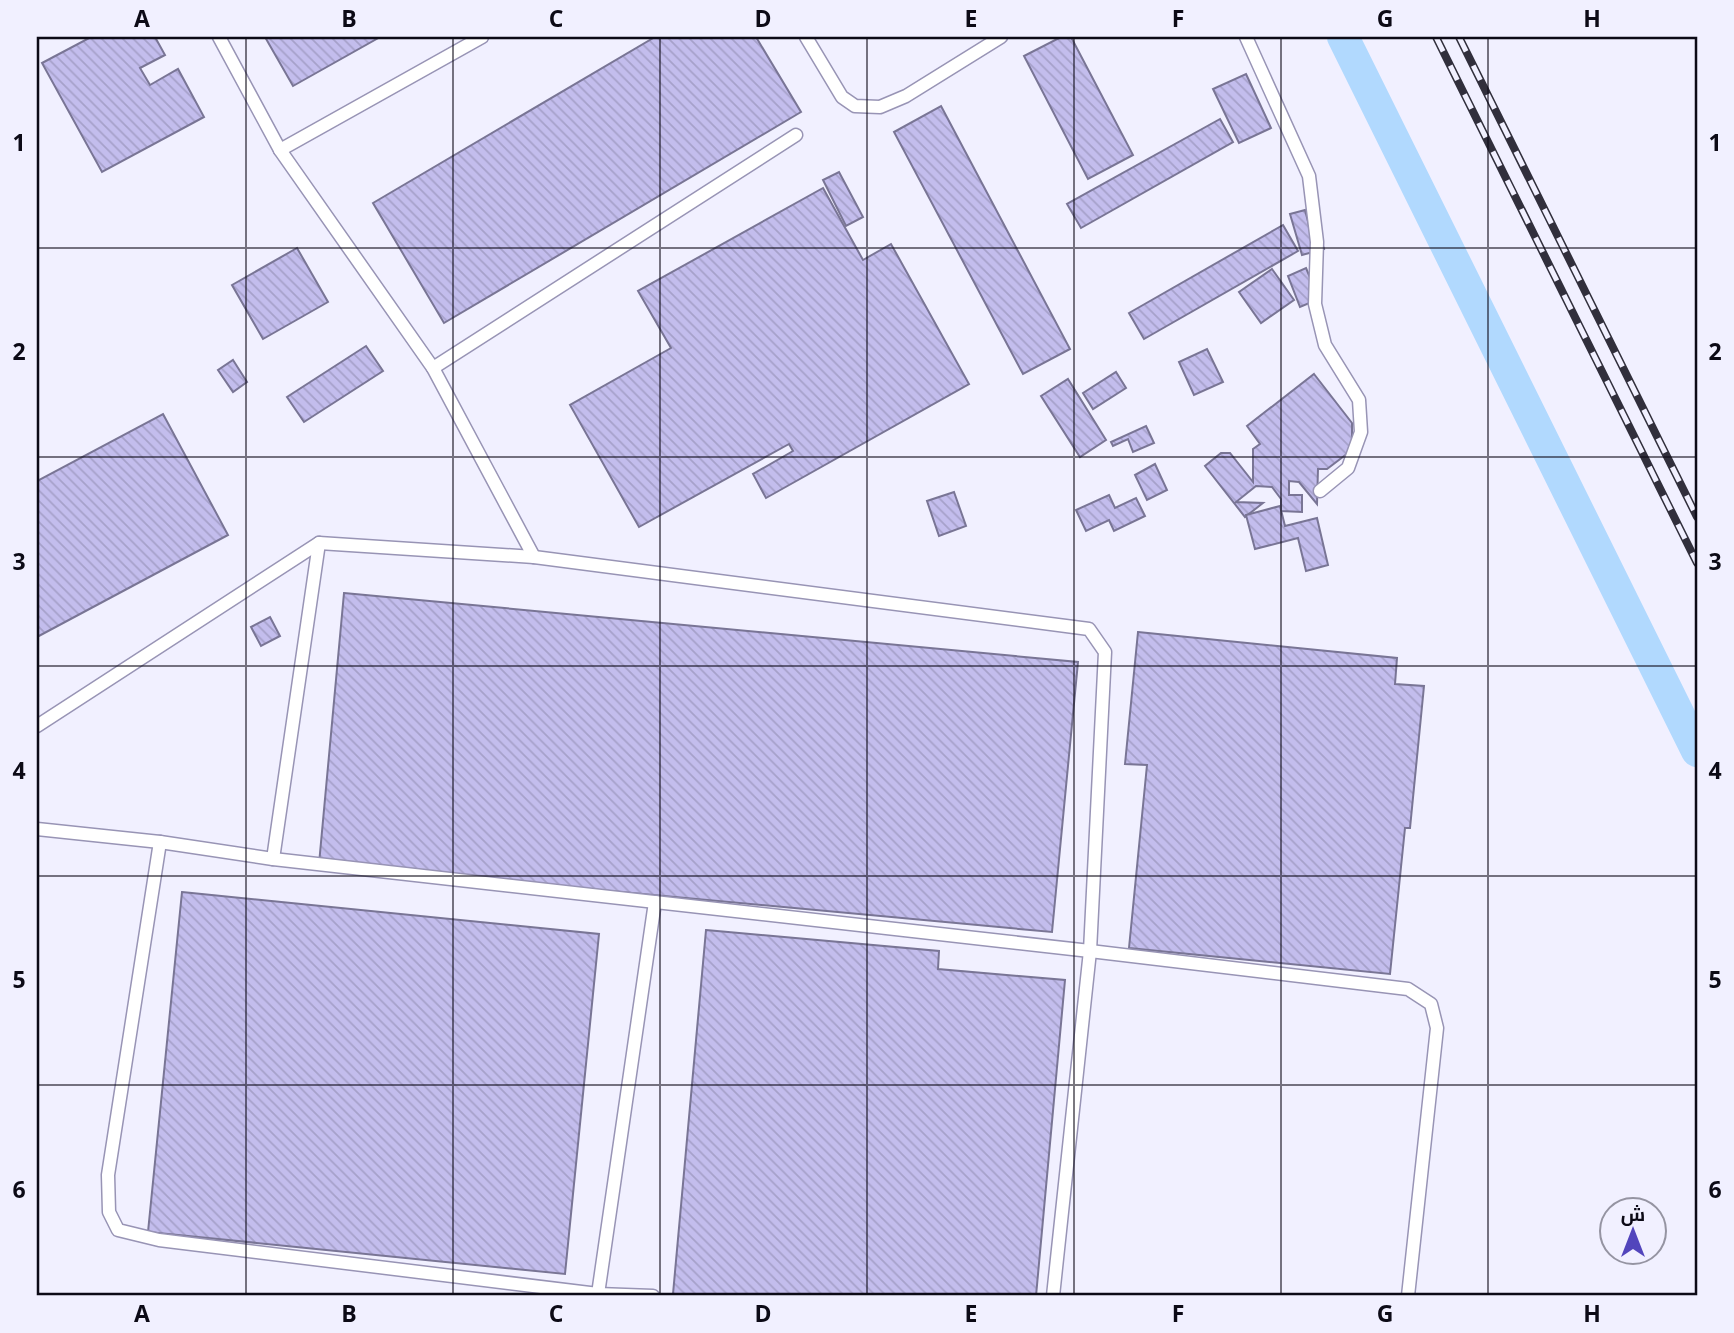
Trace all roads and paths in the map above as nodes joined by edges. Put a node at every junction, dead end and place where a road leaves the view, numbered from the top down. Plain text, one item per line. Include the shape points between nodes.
1 (219, 37) edge
2 (482, 37) edge
3 (806, 37) edge
4 (1001, 37) edge
5 (1246, 37) edge
6 (796, 135) dead end
7 (280, 150) junction
8 (433, 368) junction
9 (1320, 491) dead end
10 (319, 543) junction
11 (534, 557) junction
12 (37, 726) edge
13 (37, 829) edge
14 (160, 842) junction
15 (273, 859) junction
16 (654, 902) junction
17 (1090, 951) junction
18 (598, 1294) junction
19 (653, 1296) edge
20 (1053, 1296) edge
21 (1408, 1296) edge

1 - 7 lane
2 - 7 lane
3 - 4 lane via 842,97 855,106 880,107
5 - 9 lane via 1309,176 1317,242 1315,304 1325,345 1359,401 1361,432 1348,468
6 - 8 lane
7 - 8 lane
8 - 11 lane
10 - 11 lane
10 - 12 lane
10 - 15 lane
11 - 17 lane via 1089,629 1105,652
13 - 14 lane
14 - 15 lane
14 - 18 lane via 108,1175 109,1212 118,1230 159,1240
15 - 16 lane
16 - 17 lane
16 - 18 lane
17 - 20 lane
17 - 21 lane via 1408,989 1430,1004 1437,1028
18 - 19 lane

